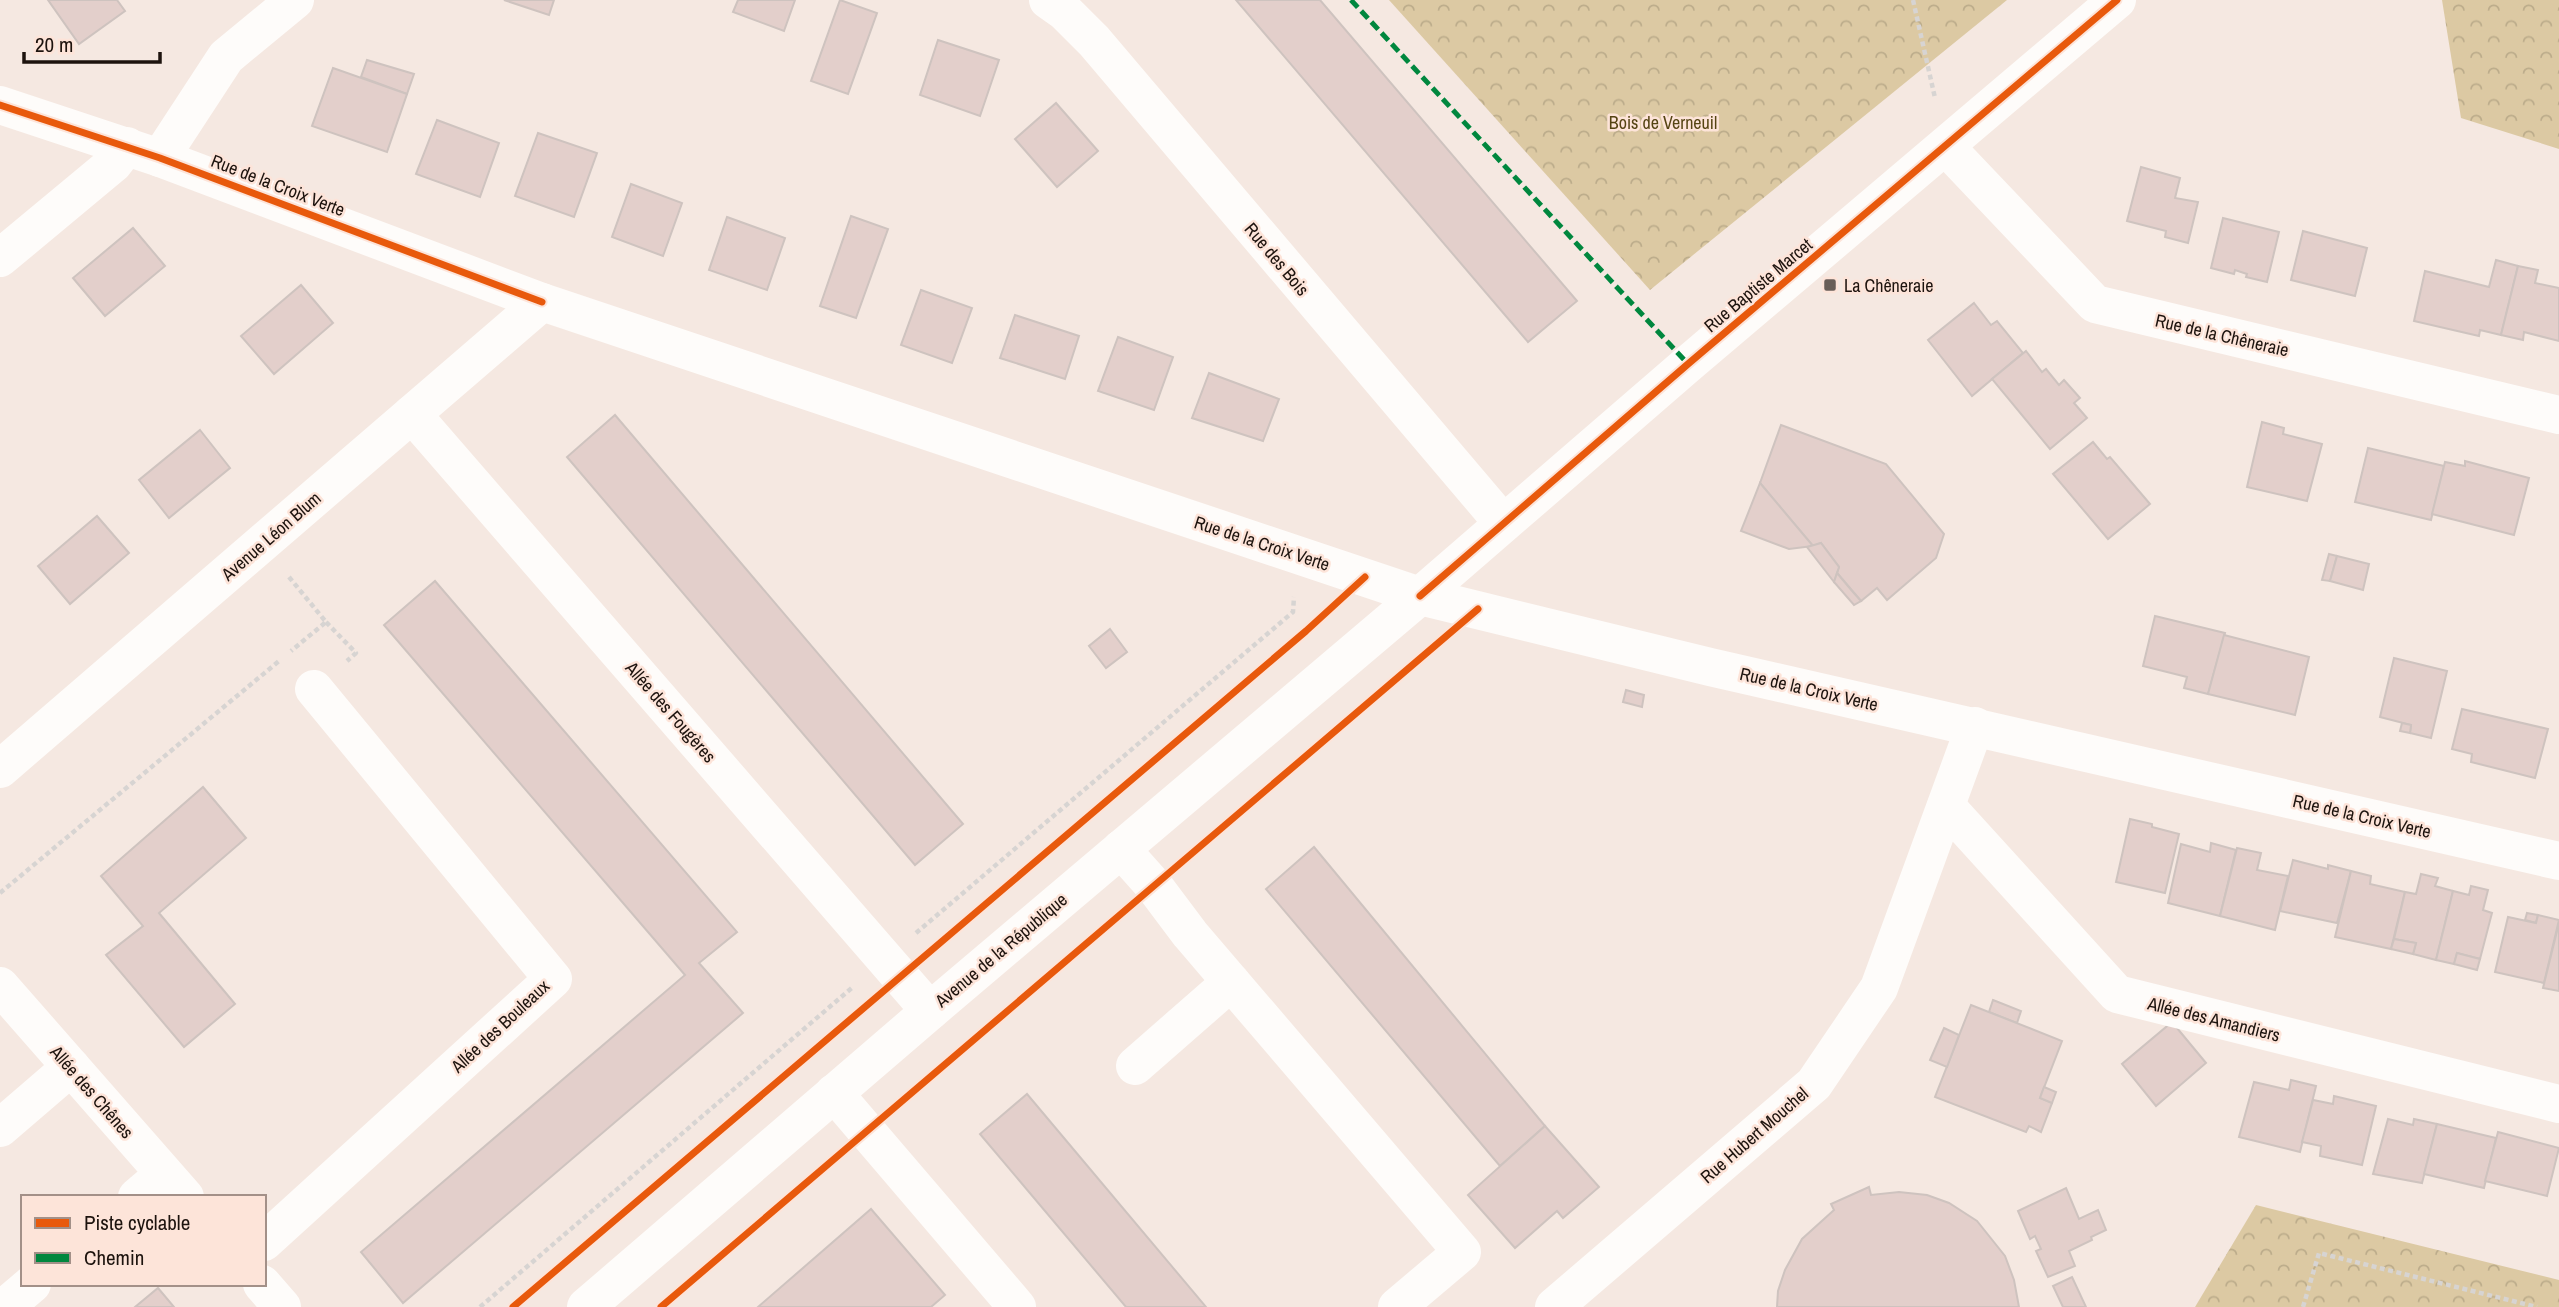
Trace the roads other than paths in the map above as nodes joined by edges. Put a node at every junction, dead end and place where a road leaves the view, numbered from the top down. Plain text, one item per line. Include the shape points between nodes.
1 (295, 0) edge
2 (1048, 0) edge
3 (2117, 0) edge
4 (0, 104) edge
5 (1946, 147) junction
6 (144, 152) junction
7 (0, 258) edge
8 (542, 302) junction
9 (412, 414) junction
10 (2559, 415) edge
11 (1503, 523) junction
12 (1420, 596) junction
13 (314, 690) dead end
14 (1975, 726) junction
15 (0, 769) edge
16 (1946, 806) junction
17 (1121, 849) junction
18 (2559, 861) edge
19 (1231, 982) junction
20 (0, 986) edge
21 (930, 1010) junction
22 (1135, 1066) dead end
23 (71, 1067) junction
24 (834, 1093) junction
25 (2559, 1104) edge
26 (0, 1128) edge
27 (162, 1189) edge
28 (266, 1240) edge
29 (30, 1286) edge
30 (264, 1286) edge
31 (5, 1307) edge
32 (282, 1307) edge
33 (586, 1307) edge
34 (1017, 1307) edge
35 (1397, 1307) edge
36 (1554, 1307) edge

1 - 6 street via 226,57
2 - 11 street, Rue des Bois via 1094,41
3 - 5 street, Rue Baptiste Marcet
4 - 6 street, Rue de la Croix Verte
5 - 10 street, Rue de la Chêneraie via 2095,304
5 - 11 street, Rue Baptiste Marcet
6 - 7 street via 113,164
6 - 8 street, Rue de la Croix Verte
8 - 9 street, Avenue Léon Blum
8 - 12 street, Rue de la Croix Verte
9 - 15 street, Avenue Léon Blum
9 - 21 street, Allée des Fougères
11 - 12 street, Rue Baptiste Marcet
12 - 14 street, Rue de la Croix Verte
12 - 17 street, Avenue de la République
13 - 28 street, Allée des Bouleaux via 553,979
14 - 16 street, Rue Hubert Mouchel
14 - 18 street, Rue de la Croix Verte
16 - 25 street, Allée des Amandiers via 2117,994
16 - 36 street, Rue Hubert Mouchel via 1879,988 1814,1084
17 - 19 street
17 - 21 street, Avenue de la République
19 - 22 street
19 - 35 street via 1462,1252
20 - 23 street, Allée des Chênes
21 - 24 street, Avenue de la République
23 - 26 street
23 - 27 street, Allée des Chênes
24 - 33 street, Avenue de la République
24 - 34 street
29 - 31 street
30 - 32 street

